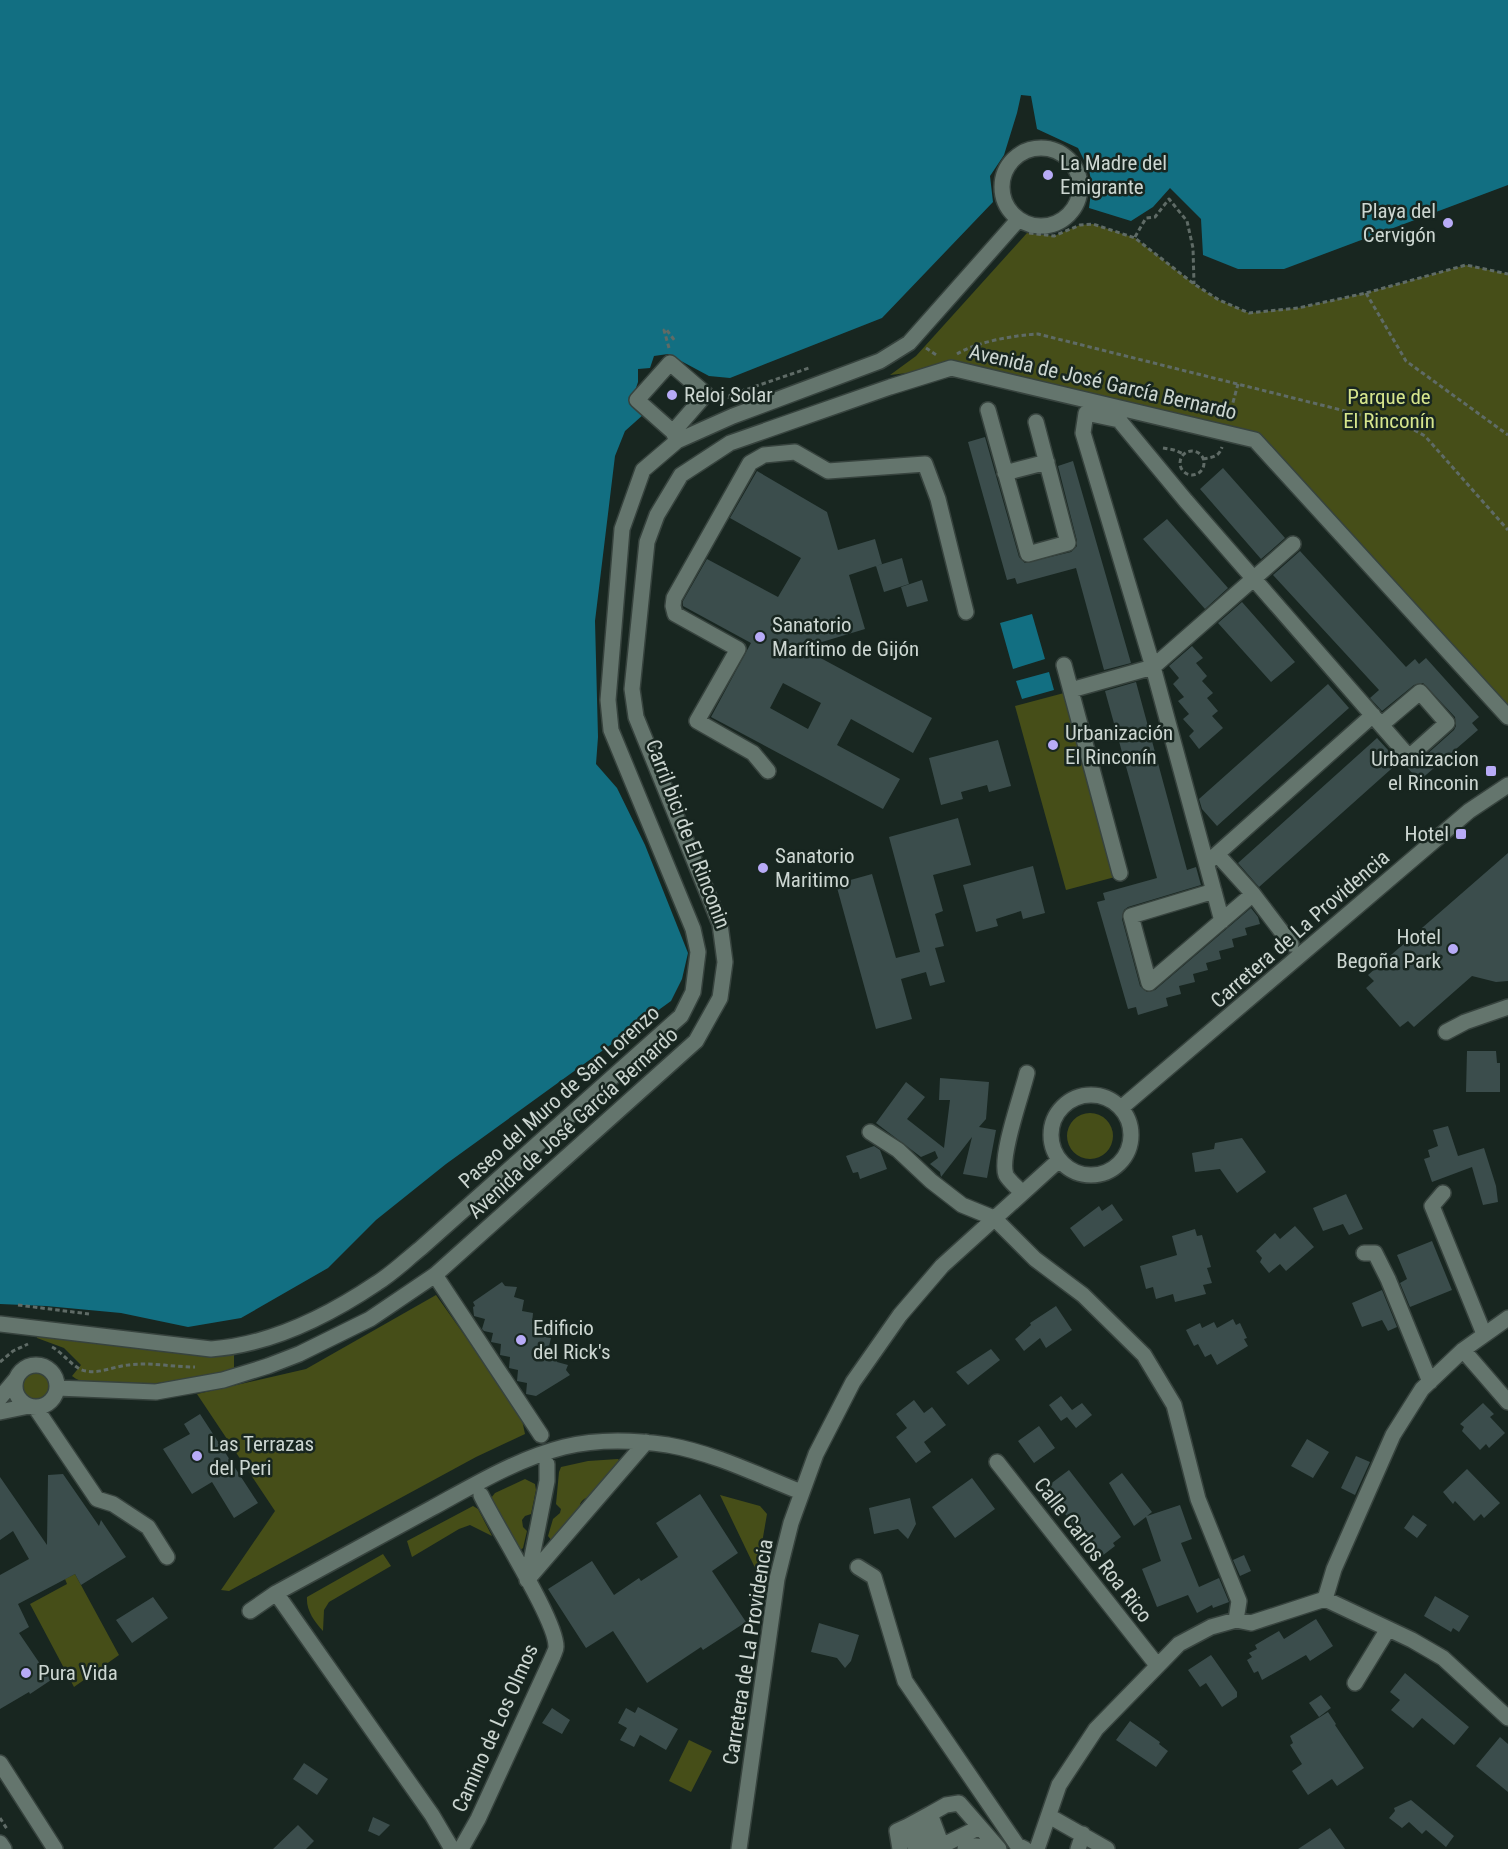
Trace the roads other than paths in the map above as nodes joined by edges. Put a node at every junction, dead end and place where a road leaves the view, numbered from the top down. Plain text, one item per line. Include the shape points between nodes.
1 (1022, 227) junction
2 (988, 410) dead end
3 (1036, 422) dead end
4 (675, 436) junction
5 (1047, 462) junction
6 (1005, 473) junction
7 (1293, 544) dead end
8 (1253, 578) junction
9 (966, 612) dead end
10 (1064, 665) dead end
11 (1153, 667) junction
12 (1071, 690) junction
13 (1508, 717) edge
14 (768, 771) dead end
15 (1508, 785) edge
16 (1212, 859) junction
17 (1120, 873) dead end
18 (1214, 891) junction
19 (1253, 894) junction
20 (1222, 921) junction
21 (1291, 944) dead end
22 (1508, 1007) edge
23 (1446, 1032) dead end
24 (1027, 1073) dead end
25 (1121, 1108) junction
26 (870, 1132) dead end
27 (1058, 1161) junction
28 (1022, 1193) junction
29 (1443, 1193) dead end
30 (994, 1218) junction
31 (1364, 1253) dead end
32 (435, 1275) junction
33 (1508, 1318) edge
34 (0, 1324) edge
35 (1484, 1334) junction
36 (1463, 1350) junction
37 (15, 1380) junction
38 (1430, 1382) junction
39 (57, 1388) junction
40 (0, 1398) edge
41 (1508, 1402) edge
42 (32, 1406) junction
43 (0, 1412) edge
44 (542, 1435) dead end
45 (646, 1442) junction
46 (997, 1462) dead end
47 (548, 1464) dead end
48 (801, 1492) junction
49 (481, 1495) dead end
50 (167, 1557) dead end
51 (858, 1567) dead end
52 (527, 1580) junction
53 (276, 1593) junction
54 (1325, 1599) junction
55 (250, 1611) dead end
56 (1236, 1620) junction
57 (1388, 1629) junction
58 (1157, 1665) junction
59 (1356, 1683) dead end
60 (1508, 1718) edge
61 (0, 1763) edge
62 (1048, 1816) junction
63 (919, 1820) junction
64 (983, 1831) junction
65 (1081, 1842) edge
66 (0, 1843) edge
67 (939, 1848) edge
68 (4, 1849) edge
69 (55, 1849) edge
70 (452, 1849) edge
71 (461, 1849) edge
72 (739, 1849) edge
73 (900, 1849) edge
74 (916, 1849) edge
75 (965, 1849) edge
76 (998, 1849) edge
77 (1025, 1849) edge
78 (1037, 1849) edge
79 (1107, 1849) edge

1 - 1 street via 1041,228 1069,218 1081,196 1080,173 1065,154 1044,147 1020,153 1006,168 1002,195
1 - 4 street, Paseo del Muro de San Lorenzo via 909,343 889,356
2 - 6 street
3 - 5 street
4 - 4 street, Paseo del Muro de San Lorenzo via 706,394 670,363 637,400
4 - 34 street, Paseo del Muro de San Lorenzo via 643,470 622,529 608,700 611,730 693,929 698,952 693,992 681,1016 421,1248 378,1283 308,1323 238,1346 211,1349
5 - 6 street
5 - 6 street via 1068,543 1028,554
7 - 8 street
8 - 11 street
8 - 11 street via 1119,420 1086,412 1083,433
8 - 16 street via 1377,720
9 - 14 street via 938,499 925,464 828,471 795,452 764,455 750,463 674,597 673,606 675,614 738,649 697,721 753,753
10 - 12 street
11 - 12 street
11 - 16 street
12 - 17 street
13 - 32 street, Avenida de José García Bernardo via 1256,440 951,368 730,443 681,475 657,515 647,542 632,689 636,717 720,924 725,962 720,998 696,1041
15 - 25 street, Carretera de La Providencia via 1469,810
16 - 18 street
16 - 19 street
18 - 20 street
18 - 20 street via 1131,916 1149,983
19 - 20 street
19 - 21 street
22 - 23 street
24 - 28 street via 1006,1158 1006,1175
25 - 27 street via 1105,1096 1088,1093 1072,1098 1059,1109 1052,1124 1051,1141
25 - 27 street via 1131,1138 1127,1154 1117,1167 1086,1176
26 - 30 street via 898,1150 962,1205
27 - 28 street, Carretera de La Providencia
28 - 30 street, Carretera de La Providencia
29 - 35 street via 1432,1206
30 - 48 street, Carretera de La Providencia via 942,1266 893,1324 853,1382
30 - 56 street via 1035,1259 1083,1295 1144,1355 1173,1405 1198,1499 1239,1601
31 - 38 street via 1375,1253
32 - 39 street, Avenida de José García Bernardo via 370,1319 299,1354 223,1380 156,1392
32 - 44 street
33 - 35 street
35 - 36 street
36 - 38 street
36 - 41 street
37 - 39 street via 23,1368 36,1365 49,1369
37 - 40 street
37 - 42 street via 19,1399
38 - 54 street via 1393,1435 1334,1569
39 - 42 street via 47,1403
42 - 43 street
42 - 50 street via 97,1499 113,1504 148,1527
45 - 48 street via 692,1451
45 - 52 street
45 - 53 street via 583,1444 535,1456
46 - 58 street, Calle Carlos Roa Rico
47 - 52 street
48 - 72 street, Carretera de La Providencia via 777,1580
49 - 52 street, Camino de Los Olmos
51 - 77 street via 873,1577 906,1681 1017,1845
52 - 71 street, Camino de Los Olmos via 556,1646
53 - 55 street
53 - 70 street
54 - 56 street via 1251,1623
54 - 57 street
56 - 58 street via 1211,1627 1179,1644
57 - 59 street
57 - 60 street via 1443,1658
58 - 62 street via 1096,1729 1059,1785
61 - 69 street
62 - 65 street
62 - 78 street
63 - 64 street via 958,1803
63 - 67 street
63 - 73 street via 897,1831
63 - 74 street
64 - 67 street
64 - 76 street
65 - 79 street
66 - 68 street
75 - 76 street

